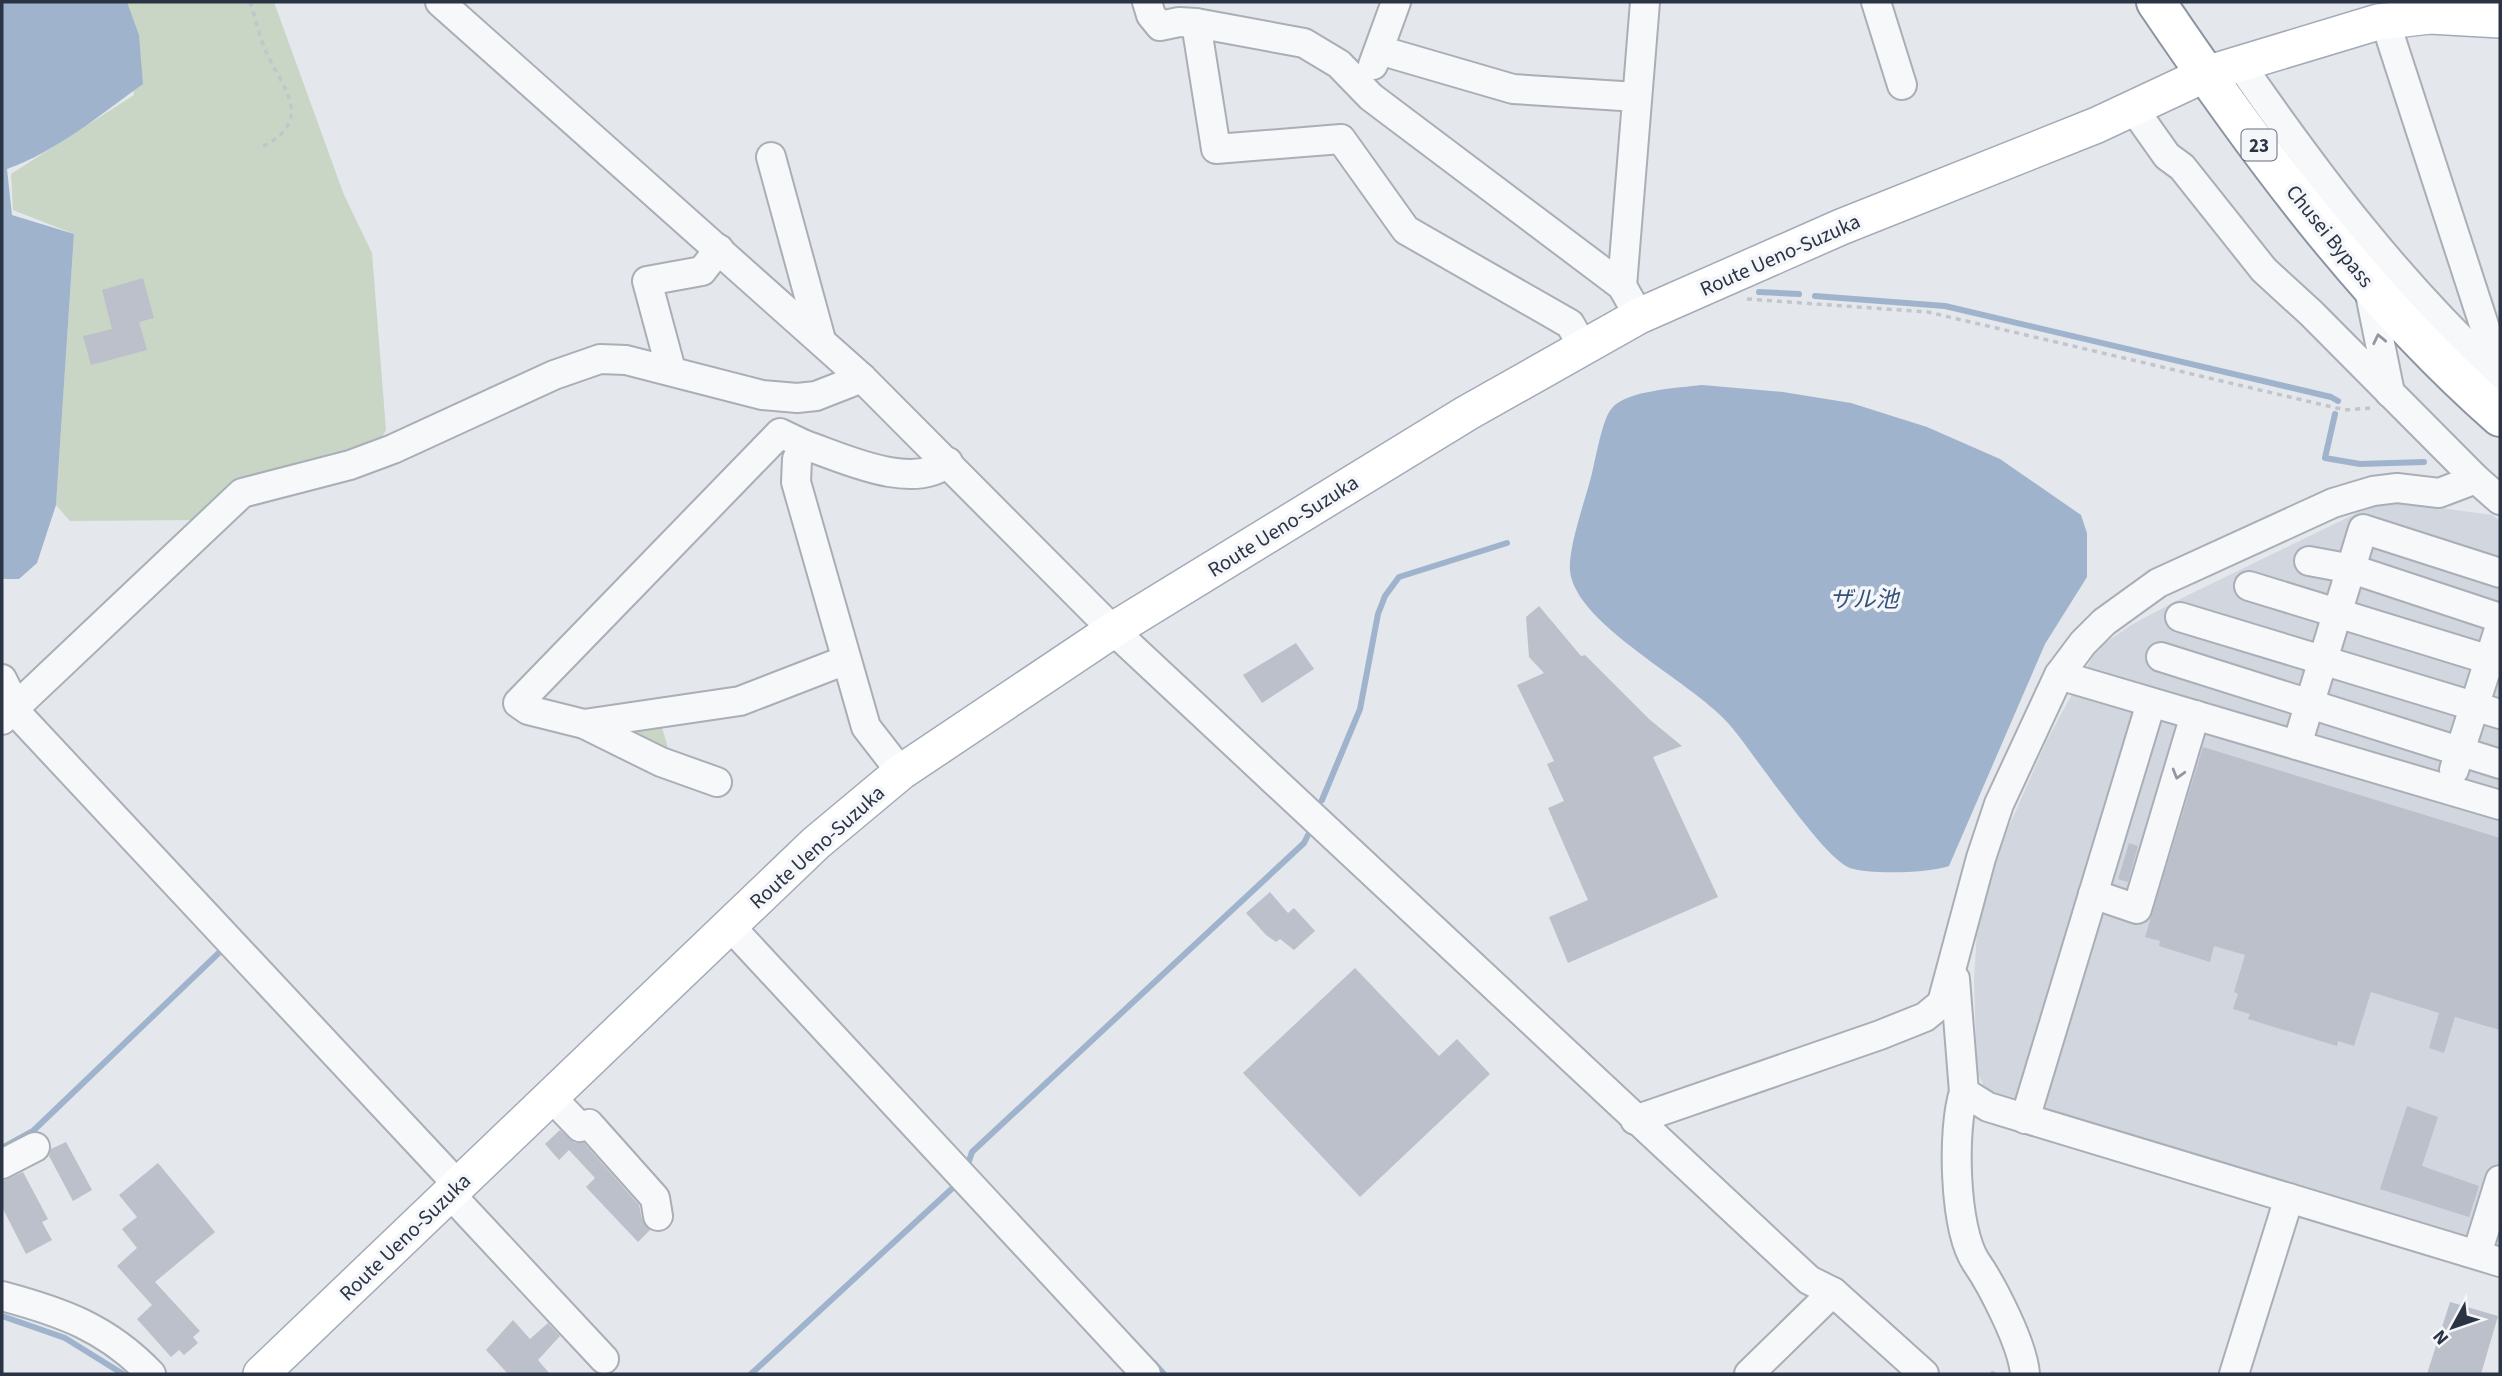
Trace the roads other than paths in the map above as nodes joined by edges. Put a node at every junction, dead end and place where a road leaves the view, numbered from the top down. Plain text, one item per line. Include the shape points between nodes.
1 (440, 2) edge
2 (1147, 2) edge
3 (1396, 2) edge
4 (1645, 2) edge
5 (1875, 2) edge
6 (2157, 2) edge
7 (2378, 15) edge
8 (2500, 20) edge
9 (1196, 23) junction
10 (1379, 50) junction
11 (2223, 69) junction
12 (1902, 85) dead end
13 (1363, 88) junction
14 (1637, 97) junction
15 (2133, 108) junction
16 (771, 157) dead end
17 (719, 249) junction
18 (2368, 284) junction
19 (1622, 286) junction
20 (1639, 316) junction
21 (821, 340) junction
22 (1583, 347) junction
23 (2492, 369) edge
24 (671, 370) junction
25 (862, 378) junction
26 (2390, 393) junction
27 (2500, 417) edge
28 (805, 445) junction
29 (948, 463) junction
30 (2476, 479) junction
31 (2500, 500) edge
32 (2309, 561) dead end
33 (2352, 569) junction
34 (2500, 573) edge
35 (2249, 586) dead end
36 (2339, 613) junction
37 (2179, 617) dead end
38 (2500, 618) edge
39 (2500, 626) edge
40 (1113, 630) junction
41 (2161, 657) dead end
42 (846, 660) junction
43 (2324, 661) junction
44 (2495, 662) edge
45 (2059, 675) junction
46 (2, 679) edge
47 (2151, 703) junction
48 (2311, 703) junction
49 (2487, 710) edge
50 (10, 712) edge
51 (2208, 719) junction
52 (584, 724) junction
53 (2297, 745) junction
54 (2460, 752) junction
55 (2500, 764) edge
56 (901, 772) junction
57 (717, 782) dead end
58 (2448, 790) junction
59 (2500, 805) edge
60 (2106, 830) junction
61 (2161, 832) junction
62 (2093, 894) junction
63 (729, 925) junction
64 (1954, 965) junction
65 (1964, 1092) junction
66 (551, 1097) junction
67 (2025, 1119) junction
68 (1635, 1120) junction
69 (35, 1147) dead end
70 (2, 1164) edge
71 (2500, 1180) edge
72 (454, 1190) junction
73 (2289, 1198) junction
74 (658, 1216) dead end
75 (2489, 1258) edge
76 (1833, 1292) junction
77 (2, 1296) edge
78 (604, 1359) dead end
79 (151, 1374) edge
80 (261, 1374) edge
81 (1146, 1374) edge
82 (1749, 1374) edge
83 (1924, 1374) edge
84 (2025, 1374) edge
85 (2234, 1374) edge

1 - 17 street
2 - 9 street via 1160,26
3 - 10 street
4 - 14 street
5 - 12 street
6 - 11 highway, Chusei Bypass / 23
7 - 8 main road, Route Ueno-Suzuka
7 - 11 main road, Route Ueno-Suzuka
7 - 23 street via 2485,328
9 - 13 street via 1304,43 1339,64
9 - 22 street via 1216,149 1341,139 1406,230 1570,324
10 - 13 street
10 - 14 street via 1513,89
11 - 15 main road, Route Ueno-Suzuka
11 - 18 highway, Chusei Bypass / 23 via 2332,244
11 - 23 street via 2304,157 2372,244
13 - 19 street
14 - 19 street
15 - 20 main road, Route Ueno-Suzuka via 1841,227
15 - 26 street via 2167,156 2182,167 2264,270
16 - 21 street
17 - 21 street
17 - 24 street via 702,271 647,281
26 -> 18 street
18 - 27 highway, Chusei Bypass / 23
19 - 20 street
20 - 22 main road, Route Ueno-Suzuka
21 - 25 street
22 - 40 main road, Route Ueno-Suzuka
24 - 25 street via 762,395 797,398 816,397
24 - 50 street via 600,359 351,465 242,493
25 - 29 street
26 - 30 street
28 - 29 street via 873,469 903,473 923,475
28 - 42 street via 797,459 796,482
28 - 52 street via 780,433 518,703 528,710
29 - 40 street
30 - 31 street
30 - 45 street via 2439,493 2397,488 2354,496 2158,583 2104,622
32 - 33 street
33 - 34 street via 2363,529
33 - 36 street
33 - 38 street
35 - 36 street
36 - 43 street
36 - 44 street
37 - 43 street
39 - 44 street
40 - 56 main road, Route Ueno-Suzuka
40 - 68 street
41 - 48 street
42 - 52 street via 740,701
42 - 56 street via 866,727
43 - 48 street
43 - 49 street
44 - 49 street
45 - 47 street
45 - 64 street via 1999,804 1980,858
46 - 50 street
47 - 51 street
47 - 60 street
48 - 53 street
48 - 54 street
49 - 54 street
50 - 72 street
51 - 53 street
51 -> 61 street
52 - 57 street via 662,762
53 - 58 street
54 - 55 street
54 - 58 street
56 - 63 main road, Route Ueno-Suzuka
58 - 59 street
60 - 61 street
60 - 62 street
61 - 62 street via 2137,909
62 - 67 street
63 - 66 main road, Route Ueno-Suzuka
63 - 81 street
64 - 65 street
64 - 68 street via 1942,1003 1925,1017
65 - 67 street via 1988,1107
65 - 84 street via 1959,1109 1958,1190 1967,1237 2003,1310
66 - 72 main road, Route Ueno-Suzuka
66 - 74 street via 580,1127 589,1124 655,1198
67 - 73 street
68 - 76 street via 1809,1280
69 - 70 street
71 - 75 street
72 - 78 street
72 - 80 main road, Route Ueno-Suzuka
73 - 75 street
73 - 85 street
76 - 82 street
76 - 83 street
77 - 79 street via 79,1320 107,1336

